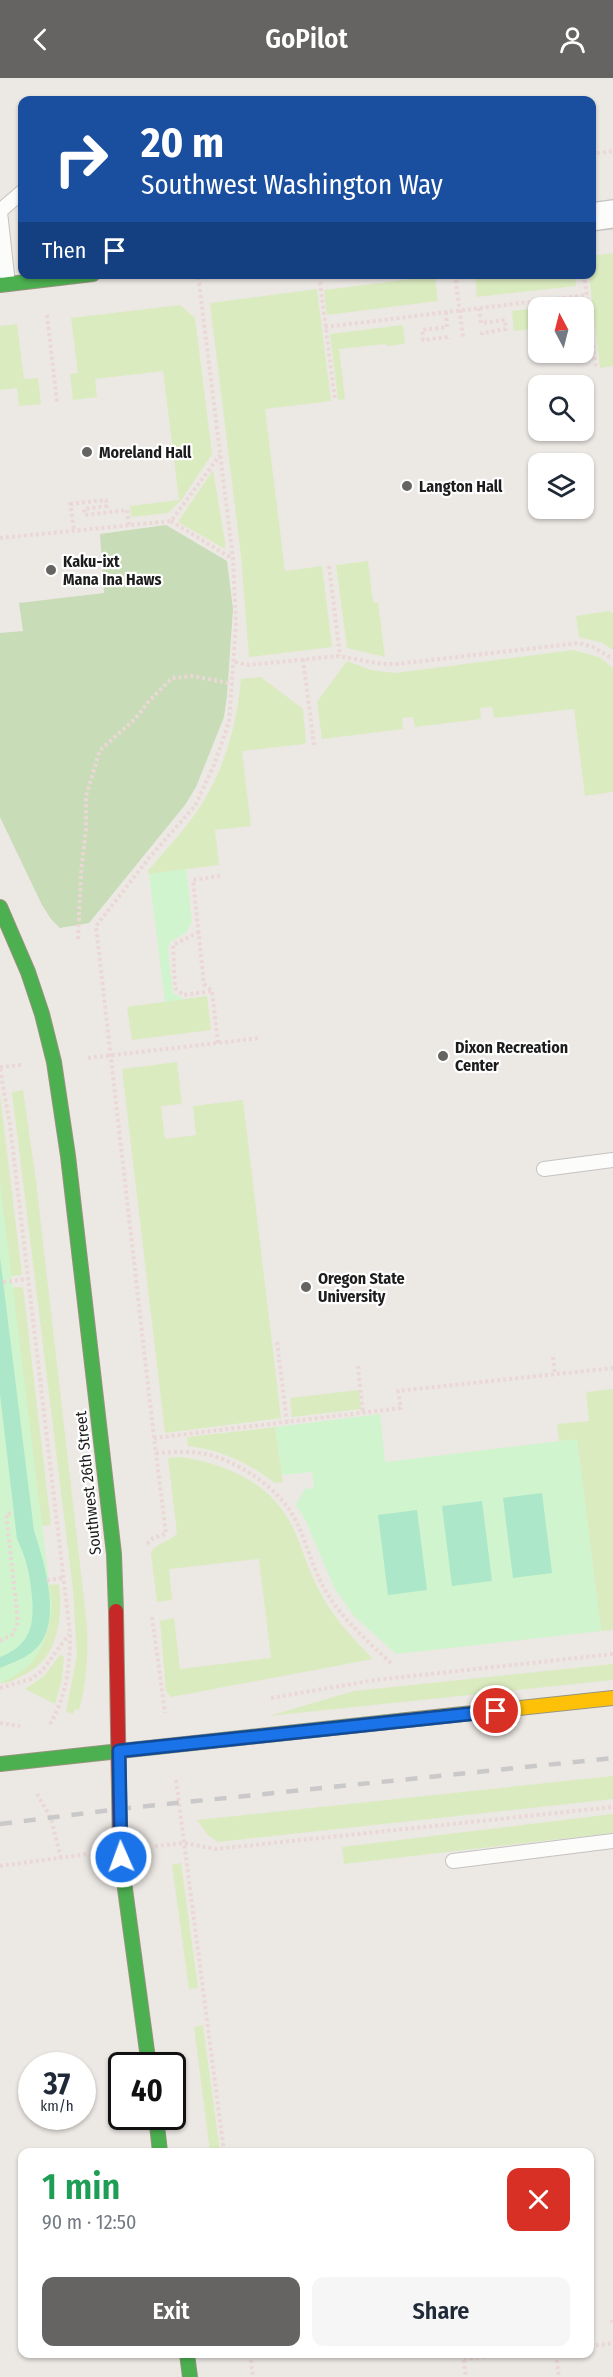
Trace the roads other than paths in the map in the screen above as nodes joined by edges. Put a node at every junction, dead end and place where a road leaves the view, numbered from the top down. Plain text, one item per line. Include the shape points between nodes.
1 (18, 196) edge
2 (0, 212) edge
3 (613, 214) edge
4 (596, 216) edge
5 (53, 279) edge
6 (4, 285) edge
7 (0, 907) edge
8 (613, 1160) edge
9 (544, 1169) dead end
10 (613, 1698) edge
11 (119, 1751) junction
12 (0, 1764) edge
13 (613, 1842) edge
14 (453, 1861) dead end
15 (147, 2052) edge
16 (158, 2130) edge
17 (160, 2148) edge
18 (188, 2358) edge
19 (190, 2377) edge

1 - 2 lane
2 - 6 lane
3 - 4 street
5 - 6 street
7 - 11 street, Southwest 26th Street via 28,972 54,1062 68,1156 114,1554
8 - 9 lane
10 - 11 street
11 - 12 street
11 - 15 street, Southwest 26th Street via 120,1850
13 - 14 lane
16 - 17 street
18 - 19 street

